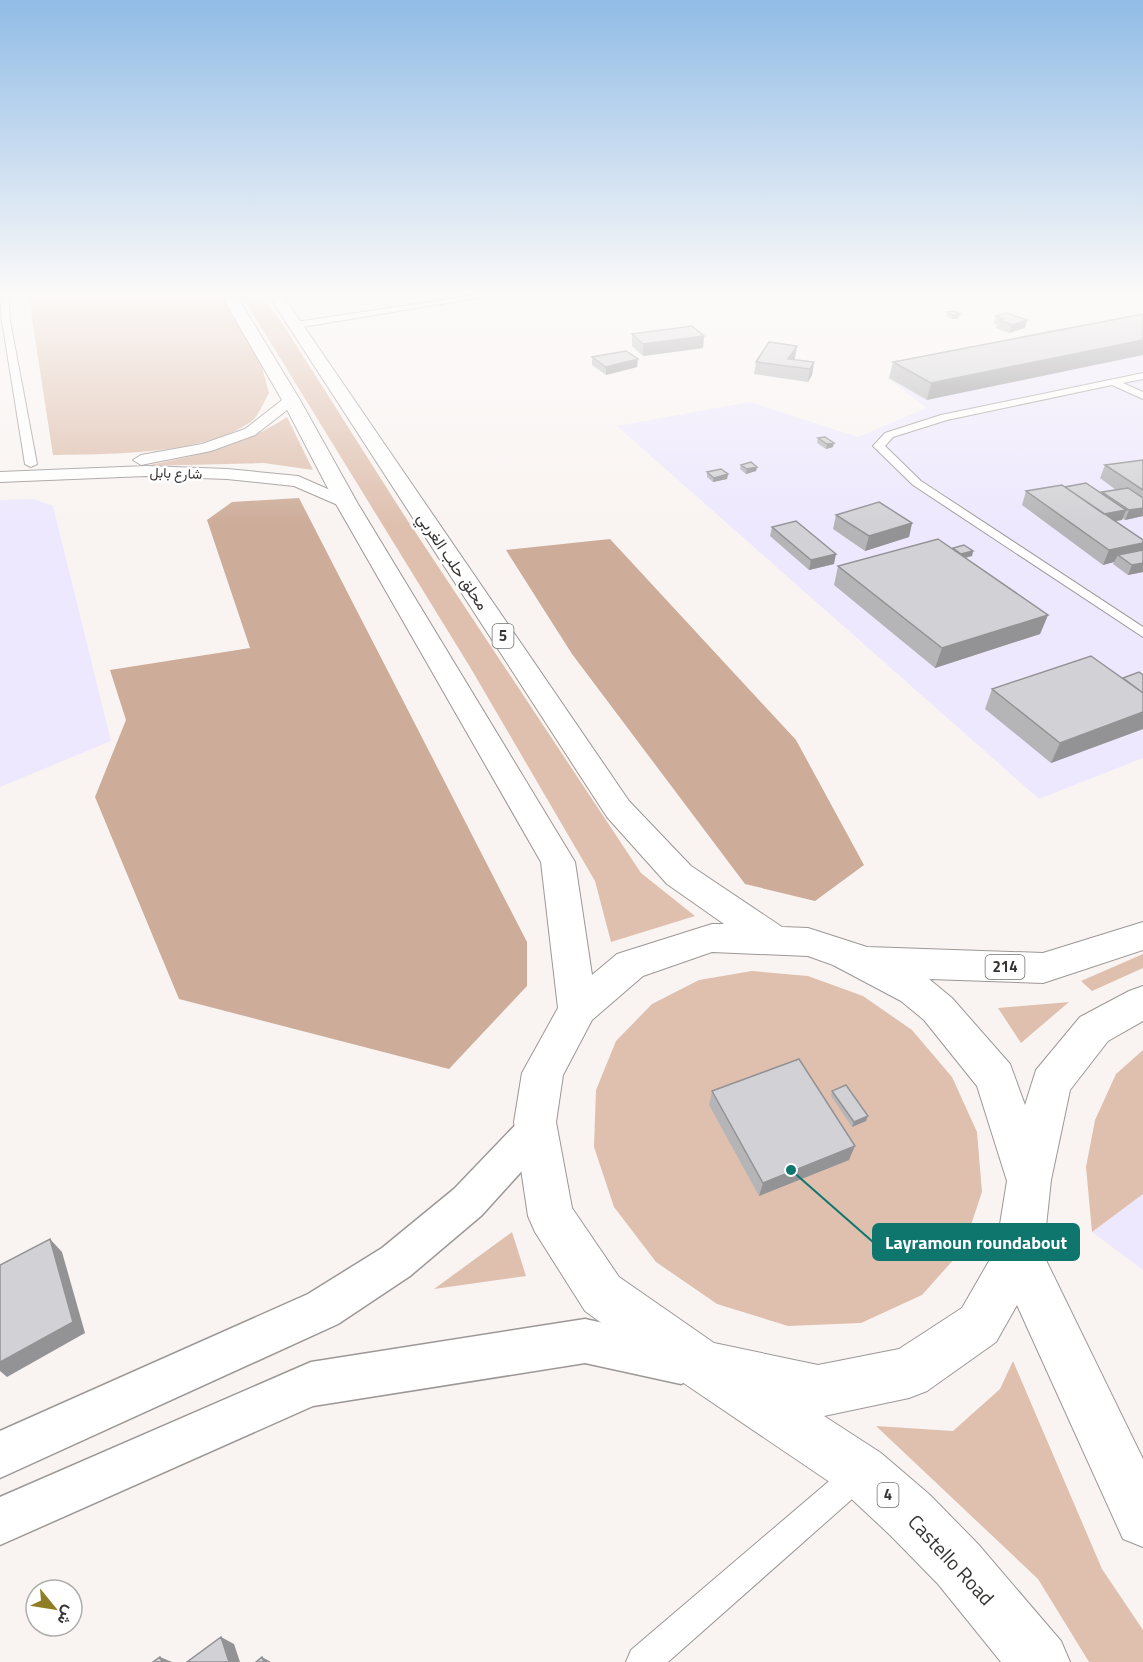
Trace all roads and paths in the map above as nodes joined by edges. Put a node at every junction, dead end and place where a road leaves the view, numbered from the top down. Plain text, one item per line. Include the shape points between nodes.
1 (13, 371) edge
2 (274, 371) edge
3 (326, 371) edge
4 (1143, 375) edge
5 (1112, 382) junction
6 (1143, 396) edge
7 (291, 400) junction
8 (31, 465) junction
9 (0, 466) edge
10 (133, 466) junction
11 (0, 477) edge
12 (347, 504) junction
13 (1143, 633) edge
14 (1143, 936) edge
15 (775, 941) junction
16 (861, 962) junction
17 (1143, 1002) edge
18 (578, 1009) junction
19 (536, 1129) junction
20 (1029, 1181) junction
21 (1019, 1256) junction
22 (703, 1366) junction
23 (0, 1455) edge
24 (862, 1472) junction
25 (1143, 1520) edge
26 (0, 1521) edge
27 (643, 1662) edge
28 (1040, 1662) edge

1 - 8 street
2 - 7 highway
3 - 15 highway, محلق حلب الغربي / 5 via 618,809 679,875
4 - 5 street
5 - 6 street
5 - 13 street via 945,417 889,435 879,446 917,483
7 - 10 street via 250,432
7 - 12 highway
8 - 9 street
8 - 10 street
10 - 11 street, شارع بابل
10 - 12 street, شارع بابل via 298,482
12 - 18 highway via 558,862
14 - 16 highway, 214 via 1043,968
15 - 16 highway via 808,942
15 - 18 highway via 712,938 630,965
16 - 20 highway via 915,990 938,1009 995,1077
17 - 20 highway via 1094,1029 1051,1083
18 - 19 highway, Castello Road via 543,1073
19 - 22 highway, Castello Road via 551,1216 602,1294
19 - 23 main road via 468,1202 396,1262 323,1309
20 - 21 highway
21 - 22 highway via 979,1324 909,1373 818,1391
21 - 25 highway
22 - 24 highway, Castello Road / 4
22 - 26 main road via 585,1341 311,1384
24 - 27 street
24 - 28 highway, Castello Road / 4 via 958,1564

